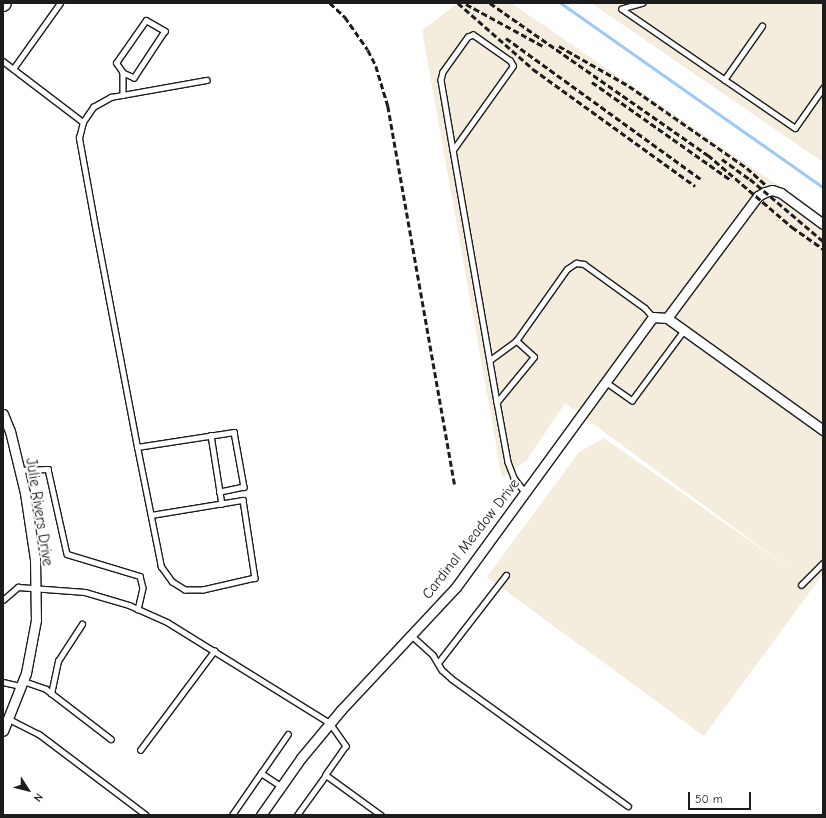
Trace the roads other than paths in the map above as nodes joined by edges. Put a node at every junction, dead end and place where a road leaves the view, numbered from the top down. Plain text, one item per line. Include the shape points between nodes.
1 (60, 3) edge
2 (643, 3) edge
3 (762, 26) dead end
4 (3, 61) edge
5 (13, 69) junction
6 (123, 73) junction
7 (206, 80) dead end
8 (724, 80) junction
9 (823, 88) edge
10 (123, 95) junction
11 (84, 122) junction
12 (454, 150) junction
13 (823, 224) edge
14 (653, 317) junction
15 (667, 318) junction
16 (684, 330) junction
17 (516, 341) junction
18 (490, 360) junction
19 (606, 382) junction
20 (498, 402) junction
21 (3, 414) edge
22 (823, 430) edge
23 (211, 435) junction
24 (137, 447) junction
25 (19, 470) junction
26 (220, 492) junction
27 (526, 492) junction
28 (222, 504) junction
29 (151, 516) junction
30 (823, 563) edge
31 (506, 575) dead end
32 (801, 585) dead end
33 (36, 587) junction
34 (3, 600) edge
35 (138, 609) junction
36 (82, 624) dead end
37 (411, 635) junction
38 (214, 651) junction
39 (438, 663) junction
40 (3, 682) edge
41 (22, 684) junction
42 (51, 694) junction
43 (9, 719) junction
44 (330, 723) junction
45 (3, 730) edge
46 (288, 734) dead end
47 (111, 740) dead end
48 (140, 750) dead end
49 (262, 773) junction
50 (326, 775) junction
51 (281, 786) junction
52 (628, 806) dead end
53 (146, 815) edge
54 (232, 815) edge
55 (261, 815) edge
56 (296, 815) edge
57 (381, 815) edge

1 - 5 lane
2 - 8 lane via 622,8
3 - 8 lane
4 - 5 lane
5 - 11 lane
6 - 6 lane via 134,78 165,33 164,29 146,20 116,63
6 - 10 lane
7 - 10 lane
8 - 9 lane via 795,128
10 - 11 lane via 112,97 94,107
11 - 24 lane via 79,138
12 - 12 lane via 441,80 443,72 468,37 473,35 510,61 513,66
12 - 18 lane
13 - 15 street via 781,193 772,190 758,196
14 - 15 street
14 - 17 lane via 645,308 584,264 576,263 568,270
14 - 19 street, Cardinal Meadow Drive
15 - 16 street
16 - 19 lane via 632,400
16 - 22 street
17 - 18 lane
17 - 20 lane via 534,357
18 - 20 lane
19 - 27 street, Cardinal Meadow Drive
20 - 27 lane via 508,462 514,478
21 - 25 street, Julie Rivers Drive
23 - 24 lane
23 - 26 lane
23 - 26 lane via 234,432 244,488
24 - 29 lane
25 - 33 street, Julie Rivers Drive via 35,559
25 - 35 lane via 48,469 67,554 140,576 143,588
26 - 28 lane
27 - 37 street, Cardinal Meadow Drive via 456,587
28 - 29 lane
28 - 29 lane via 243,500 255,578 203,590 185,590 172,582 161,567
30 - 32 lane
31 - 39 lane
33 - 34 lane via 18,587
33 - 35 lane via 85,592
33 - 41 street, Julie Rivers Drive via 36,620
35 - 38 lane via 167,622
36 - 42 lane via 58,661
37 - 39 lane
37 - 44 street, Cardinal Meadow Drive
38 - 44 lane
38 - 48 lane
39 - 52 lane via 452,679
40 - 41 lane
41 - 42 lane via 46,689
41 - 43 street, Julie Rivers Drive
42 - 47 lane
43 - 45 street, Julie Rivers Drive
43 - 53 lane via 39,734
44 - 50 lane via 346,746
44 - 51 street, Cardinal Meadow Drive
46 - 49 lane
49 - 51 lane
49 - 54 lane
50 - 56 lane
50 - 57 lane
51 - 55 street, Cardinal Meadow Drive

